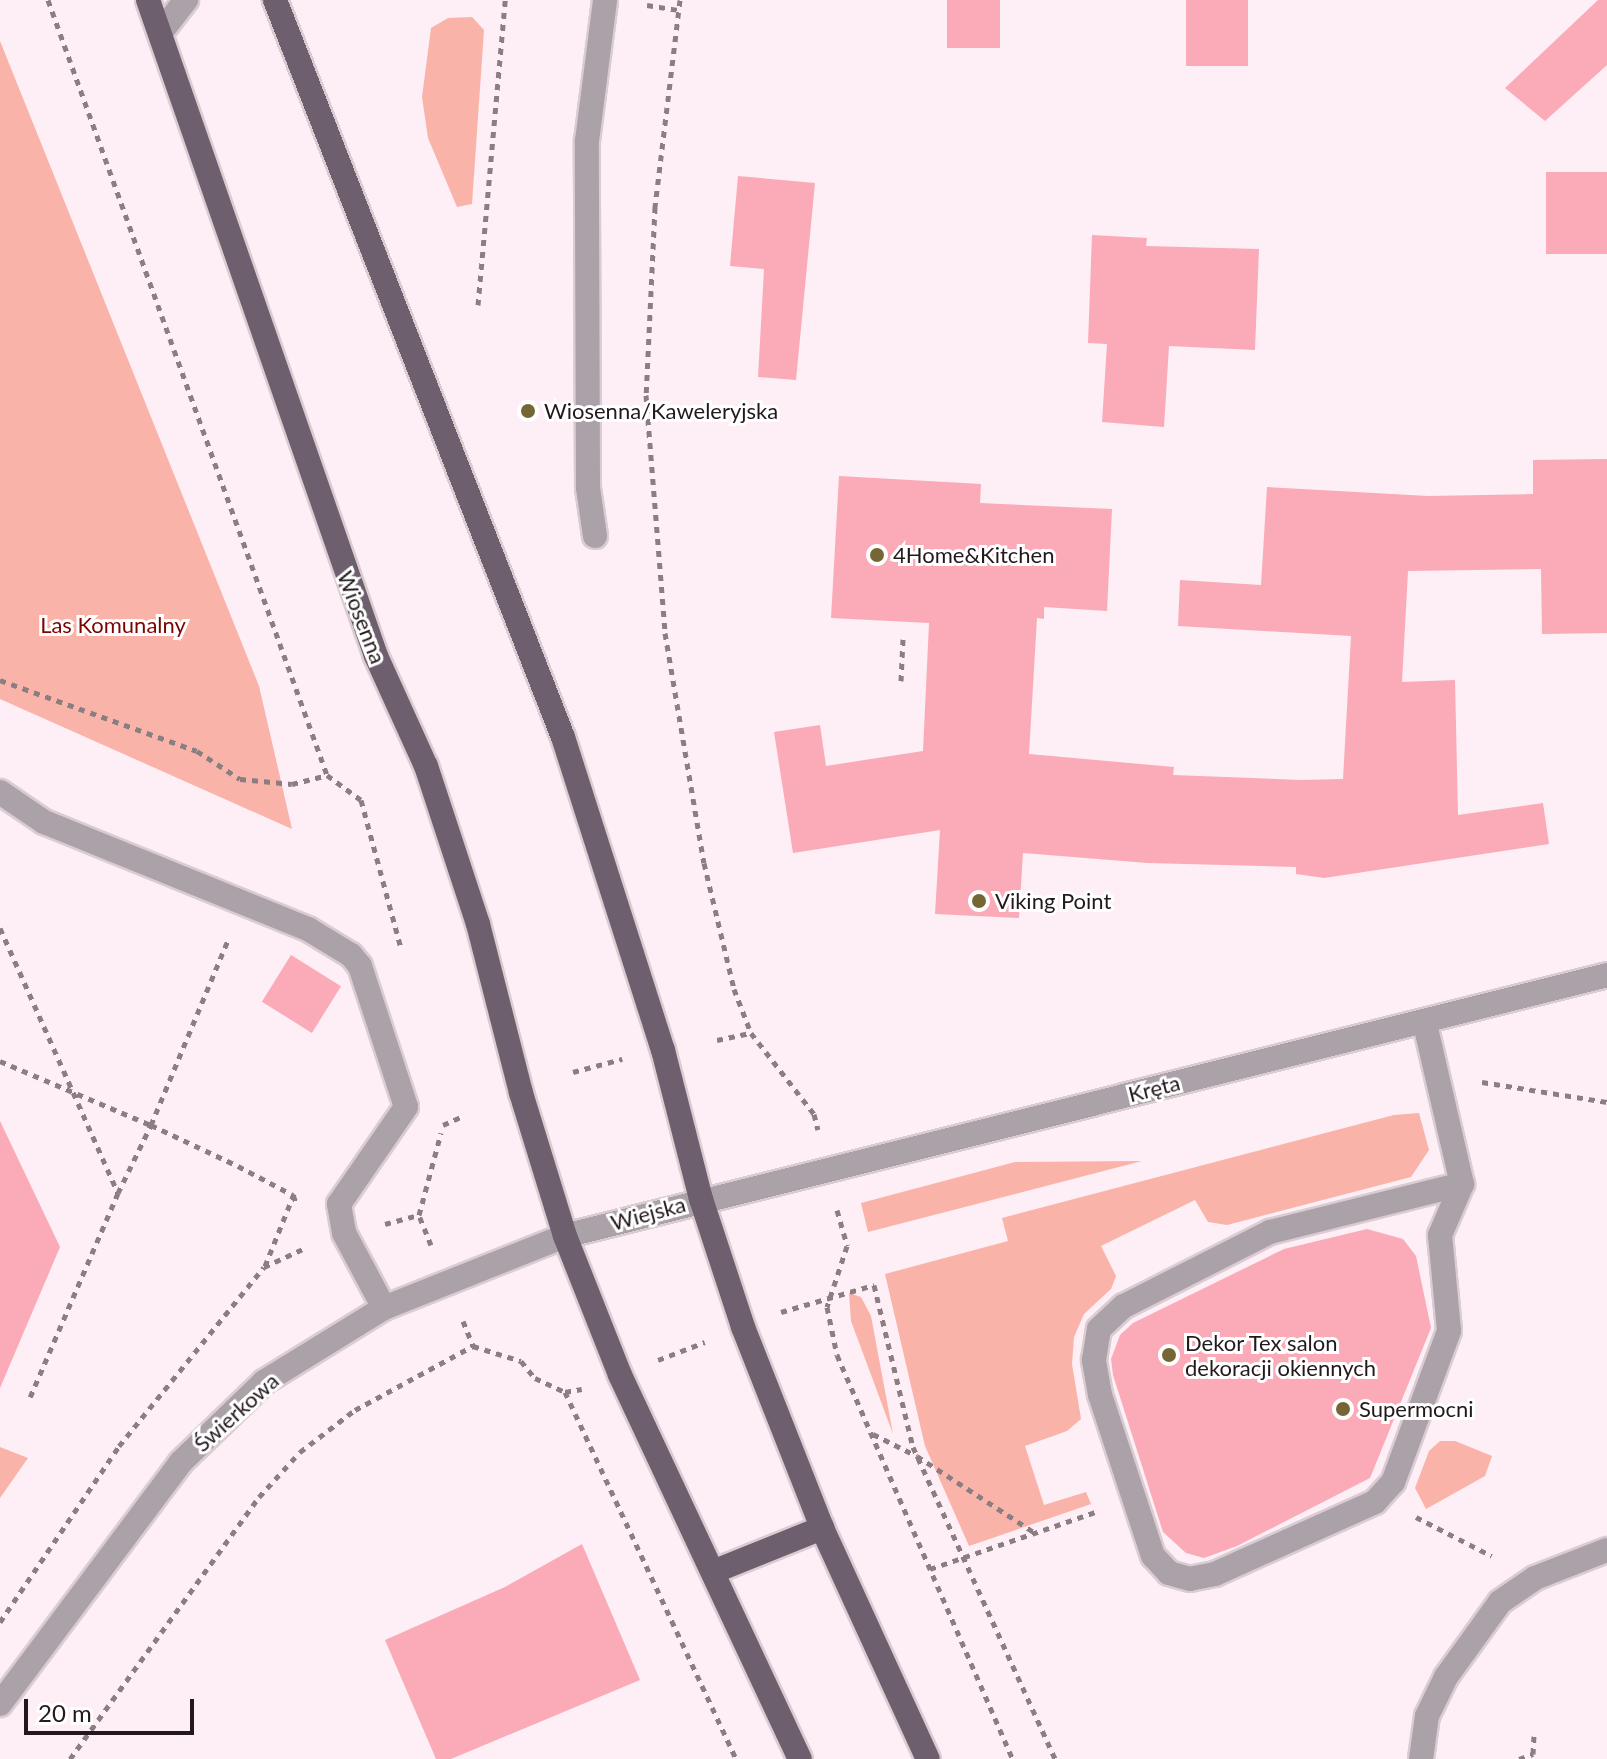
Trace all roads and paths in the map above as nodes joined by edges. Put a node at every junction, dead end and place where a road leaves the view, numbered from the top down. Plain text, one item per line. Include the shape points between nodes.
1 (48, 0) edge
2 (148, 0) edge
3 (186, 0) edge
4 (275, 0) edge
5 (505, 0) edge
6 (605, 0) edge
7 (680, 0) edge
8 (161, 32) junction
9 (478, 305) dead end
10 (595, 536) dead end
11 (903, 639) dead end
12 (0, 680) edge
13 (901, 681) dead end
14 (0, 792) edge
15 (235, 924) dead end
16 (0, 928) edge
17 (1607, 975) edge
18 (1425, 1024) junction
19 (751, 1033) junction
20 (717, 1040) dead end
21 (627, 1058) dead end
22 (0, 1061) edge
23 (573, 1072) dead end
24 (1481, 1081) dead end
25 (70, 1091) junction
26 (1607, 1102) edge
27 (463, 1116) dead end
28 (151, 1125) junction
29 (238, 1166) dead end
30 (827, 1169) junction
31 (1462, 1184) junction
32 (118, 1193) junction
33 (701, 1199) junction
34 (419, 1215) dead end
35 (565, 1236) junction
36 (315, 1243) dead end
37 (828, 1297) junction
38 (384, 1308) junction
39 (743, 1327) junction
40 (620, 1375) junction
41 (565, 1392) junction
42 (30, 1397) dead end
43 (871, 1433) junction
44 (917, 1456) junction
45 (1379, 1498) junction
46 (1133, 1499) junction
47 (822, 1528) junction
48 (1036, 1533) junction
49 (1607, 1550) edge
50 (960, 1559) junction
51 (930, 1569) junction
52 (713, 1572) junction
53 (1535, 1578) junction
54 (0, 1622) edge
55 (0, 1704) edge
56 (1534, 1736) dead end
57 (70, 1759) edge
58 (736, 1759) edge
59 (800, 1759) edge
60 (928, 1759) edge
61 (1013, 1759) edge
62 (1055, 1759) edge
63 (1421, 1759) edge
64 (1519, 1759) edge

1 - 12 path via 327,775 292,784 240,779 197,751
2 - 8 main road, Wiosenna
3 - 8 street
4 - 33 main road via 563,737 663,1050
5 - 9 path
6 - 10 street via 587,141 588,488
7 - 19 path via 655,207 648,424 665,633 704,863 734,989
8 - 35 main road, Wiosenna via 376,656 426,766 478,924
11 - 13 path
14 - 38 street via 44,822 308,929 360,966 406,1107 339,1204 344,1233
15 - 28 path
16 - 25 path
17 - 18 street, Kręta
18 - 30 street, Kręta
18 - 31 street
19 - 20 path
19 - 30 path via 814,1114
21 - 23 path
22 - 25 path
24 - 26 path
25 - 28 path
25 - 32 path
27 - 34 path via 442,1125
28 - 29 path
28 - 32 path
30 - 33 street, Kręta
30 - 37 path via 847,1246
31 - 45 street via 1440,1235 1449,1331 1393,1482
31 - 46 street via 1270,1232 1124,1306 1099,1329 1094,1360 1100,1395
32 - 42 path
33 - 35 street, Wiejska
33 - 39 main road, Wiejska
35 - 38 street, Świerkowa
35 - 40 main road
36 - 54 path via 264,1267 119,1446
37 - 39 path
37 - 43 path via 837,1355
37 - 44 path via 874,1285
38 - 55 street, Świerkowa via 264,1382 181,1462
39 - 40 path
39 - 47 main road, Wiejska
40 - 41 path
40 - 52 main road
41 - 57 path via 535,1378 521,1361 473,1346 355,1410 300,1452 259,1497
41 - 58 path
43 - 44 path
43 - 51 path
44 - 48 path
44 - 50 path
45 - 46 street via 1215,1574 1190,1579 1169,1573 1153,1556
45 - 53 path
46 - 48 path
47 - 52 main road
47 - 60 main road, Wiejska
48 - 50 path
49 - 53 street
50 - 51 path
50 - 62 path
51 - 61 path
52 - 59 main road
53 - 63 street via 1500,1602 1473,1633 1427,1716
56 - 64 path via 1533,1754

